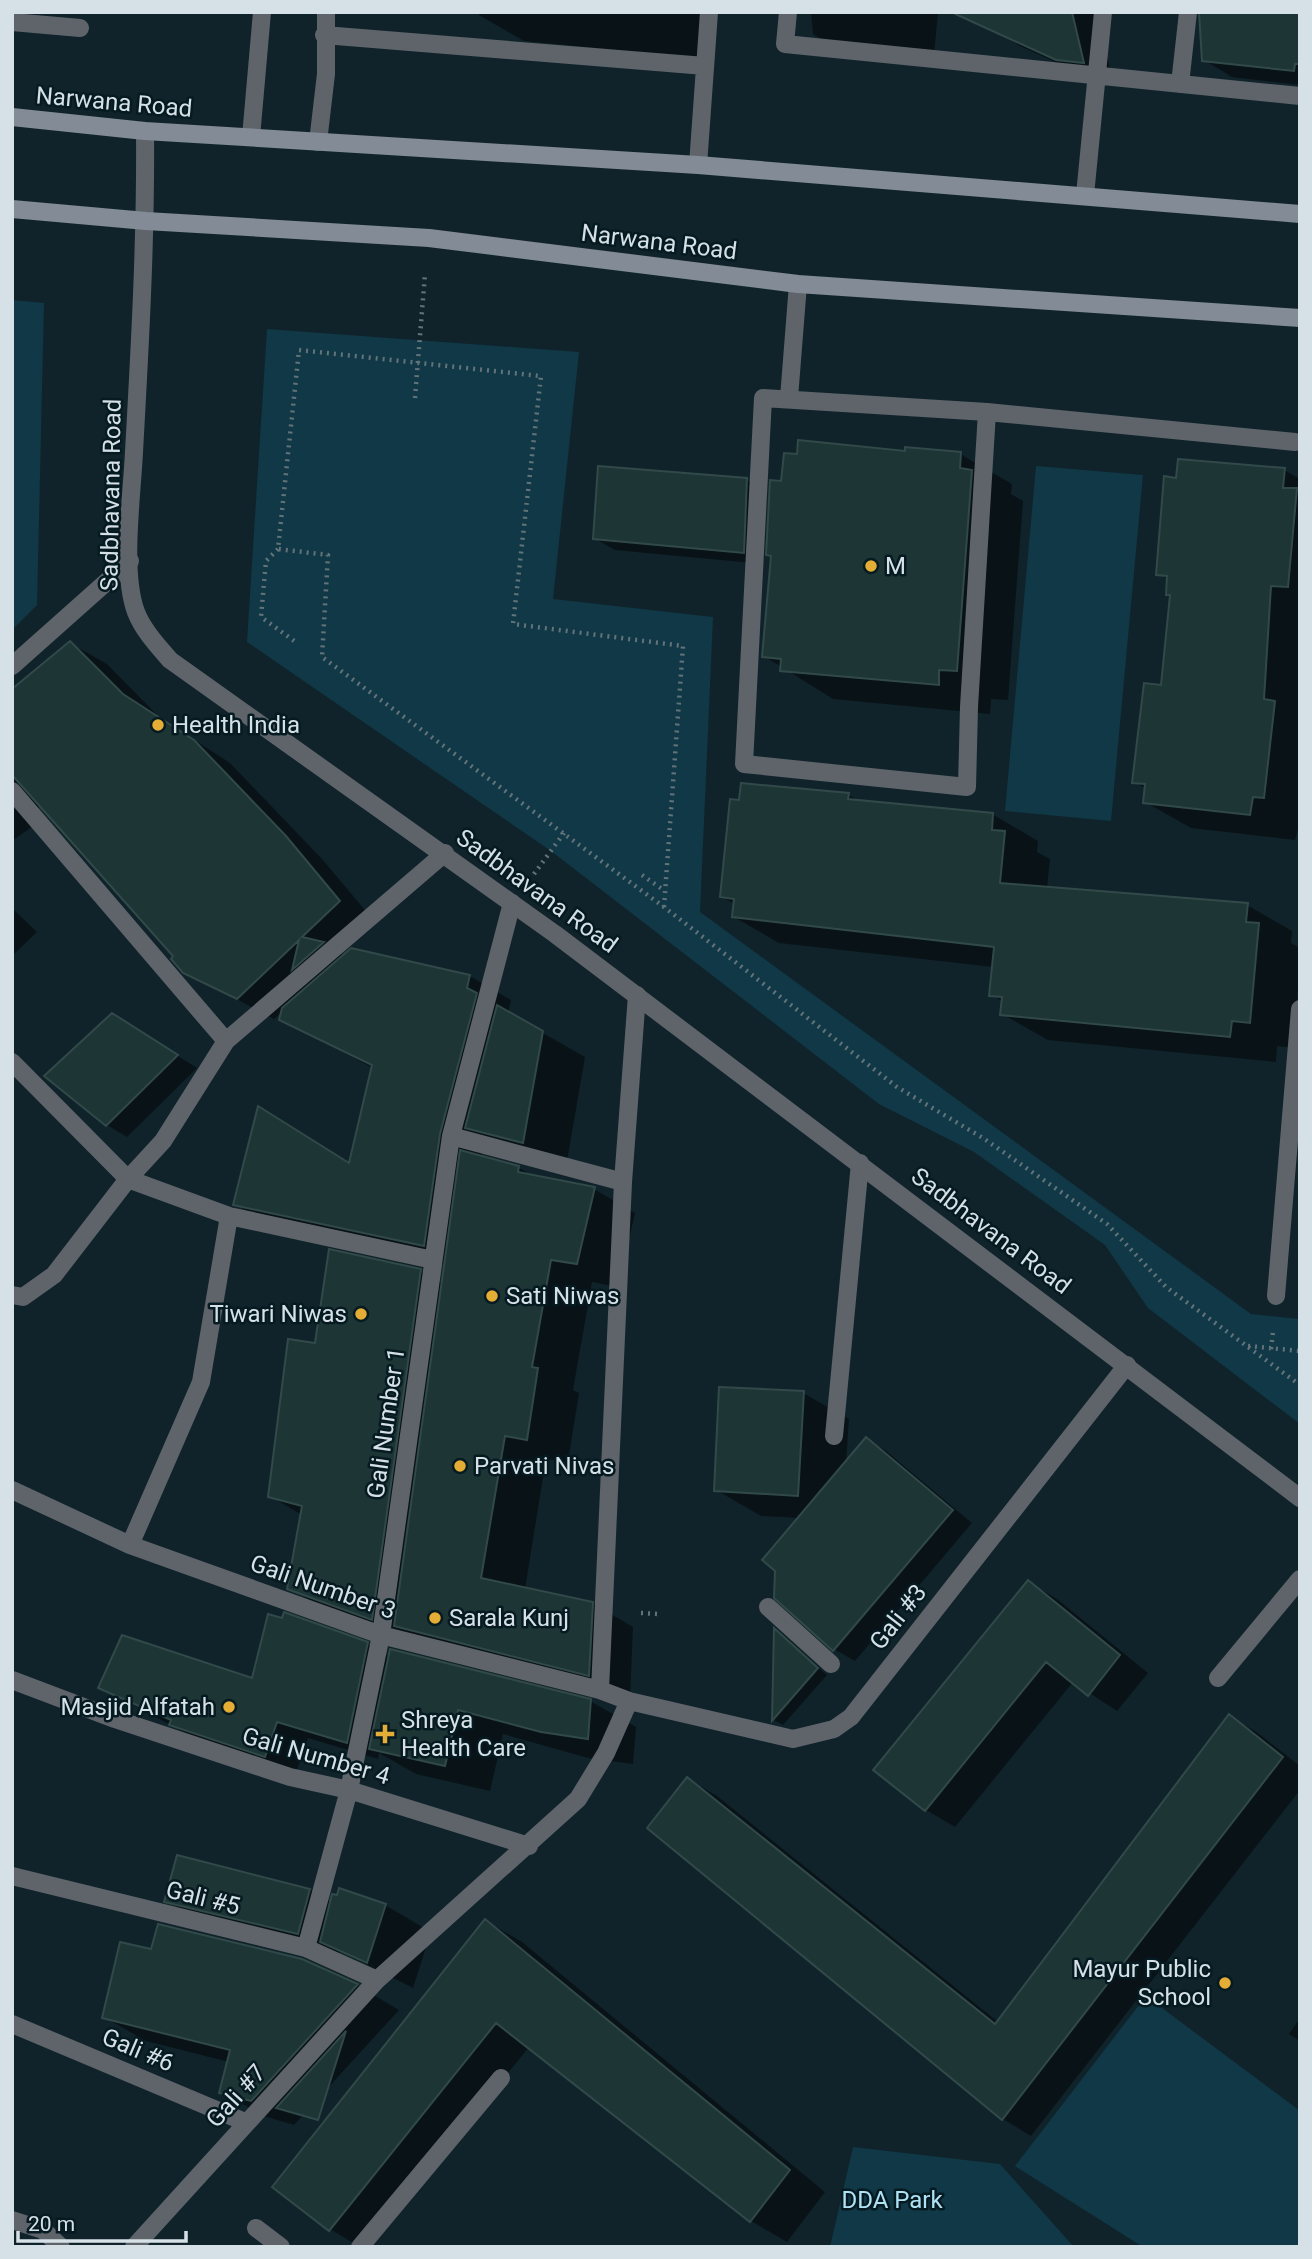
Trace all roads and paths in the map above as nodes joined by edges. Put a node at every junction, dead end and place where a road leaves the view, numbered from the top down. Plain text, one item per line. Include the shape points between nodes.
1 (262, 12) edge
2 (326, 12) edge
3 (709, 12) edge
4 (788, 12) edge
5 (1103, 12) edge
6 (1188, 12) edge
7 (12, 22) edge
8 (80, 28) dead end
9 (324, 35) junction
10 (705, 66) junction
11 (1097, 76) junction
12 (1180, 84) junction
13 (1300, 96) edge
14 (12, 117) edge
15 (145, 131) junction
16 (251, 137) junction
17 (318, 142) junction
18 (698, 165) junction
19 (1085, 195) junction
20 (12, 209) edge
21 (1300, 214) edge
22 (146, 221) junction
23 (429, 238) junction
24 (798, 284) junction
25 (1300, 317) edge
26 (416, 362) junction
27 (415, 398) dead end
28 (789, 398) junction
29 (987, 412) junction
30 (1295, 442) dead end
31 (278, 549) junction
32 (130, 561) junction
33 (297, 643) dead end
34 (12, 666) edge
35 (12, 791) edge
36 (564, 833) junction
37 (445, 853) junction
38 (642, 875) dead end
39 (666, 892) junction
40 (512, 904) junction
41 (664, 907) junction
42 (637, 995) junction
43 (1300, 1009) edge
44 (226, 1041) junction
45 (12, 1062) edge
46 (451, 1136) junction
47 (860, 1163) junction
48 (128, 1179) junction
49 (624, 1182) junction
50 (229, 1216) junction
51 (433, 1260) junction
52 (12, 1295) edge
53 (1276, 1296) dead end
54 (1245, 1346) junction
55 (1300, 1351) edge
56 (1127, 1365) junction
57 (1300, 1385) edge
58 (834, 1436) dead end
59 (12, 1490) edge
60 (1300, 1498) edge
61 (130, 1545) junction
62 (1300, 1578) edge
63 (768, 1607) dead end
64 (381, 1635) junction
65 (831, 1664) dead end
66 (1218, 1678) dead end
67 (12, 1680) edge
68 (600, 1690) junction
69 (629, 1701) junction
70 (349, 1790) junction
71 (529, 1846) junction
72 (12, 1876) edge
73 (306, 1948) junction
74 (377, 1980) junction
75 (12, 2024) edge
76 (502, 2078) dead end
77 (245, 2122) junction
78 (12, 2220) edge
79 (256, 2228) dead end
80 (61, 2247) edge
81 (134, 2247) edge
82 (281, 2247) edge
83 (360, 2247) edge

1 - 16 street
2 - 9 street
3 - 10 street
4 - 11 street via 785,44
5 - 11 street
6 - 12 street
7 - 8 street
9 - 10 street
9 - 17 street via 326,74
10 - 18 street
11 - 12 street
11 - 19 street
12 - 13 street
14 - 15 main road, Narwana Road
15 - 16 main road, Narwana Road
15 - 22 street, Sadbhavana Road
16 - 17 main road, Narwana Road
17 - 18 main road, Narwana Road
18 - 19 main road, Narwana Road
19 - 21 main road, Narwana Road
20 - 22 main road, Narwana Road
22 - 23 main road, Narwana Road
22 - 32 street, Sadbhavana Road
23 - 24 main road, Narwana Road
23 - 26 path
24 - 25 main road, Narwana Road
24 - 28 street
26 - 27 path
26 - 31 path via 299,350
26 - 39 path via 541,376 513,624 683,646
28 - 29 street
28 - 29 street via 763,398 744,764 967,787
29 - 30 street
31 - 33 path via 266,561 261,617
31 - 36 path via 328,555 322,657
32 - 34 street
32 - 37 street, Sadbhavana Road via 136,611 170,660
35 - 44 street
36 - 40 path
36 - 41 path
37 - 40 street, Sadbhavana Road
37 - 44 street
38 - 39 path
39 - 41 path
40 - 42 street, Sadbhavana Road
40 - 46 street, Gali Number 1
41 - 54 path via 897,1087 983,1138 1107,1224 1166,1287
42 - 47 street, Sadbhavana Road
42 - 49 street
43 - 53 street
44 - 48 street via 163,1140
45 - 48 street
46 - 49 street
46 - 51 street, Gali Number 1
47 - 56 street, Sadbhavana Road
47 - 58 street
48 - 50 street
48 - 52 street via 54,1275 23,1297
49 - 68 street
50 - 51 street
50 - 61 street via 201,1382
51 - 64 street, Gali Number 1
54 - 55 path
54 - 57 path
56 - 60 street, Sadbhavana Road
56 - 69 street, Gali #3 via 851,1717 834,1729 793,1739
59 - 61 street, Gali Number 3
61 - 64 street, Gali Number 3
62 - 66 street
63 - 65 street
64 - 68 street, Gali Number 3
64 - 70 street, Gali Number 1
67 - 70 street, Gali Number 4 via 290,1777
68 - 69 street, Gali Number 3
69 - 71 street, Gali #7 via 606,1753 578,1799
70 - 71 street, Gali Number 4
70 - 73 street, Gali Number 1
71 - 74 street, Gali #7
72 - 73 street, Gali #5
73 - 74 street, Gali #5
74 - 77 street, Gali #7
75 - 77 street, Gali #6
76 - 83 street
77 - 81 street, Gali #7
78 - 80 street via 43,2230
79 - 82 street

